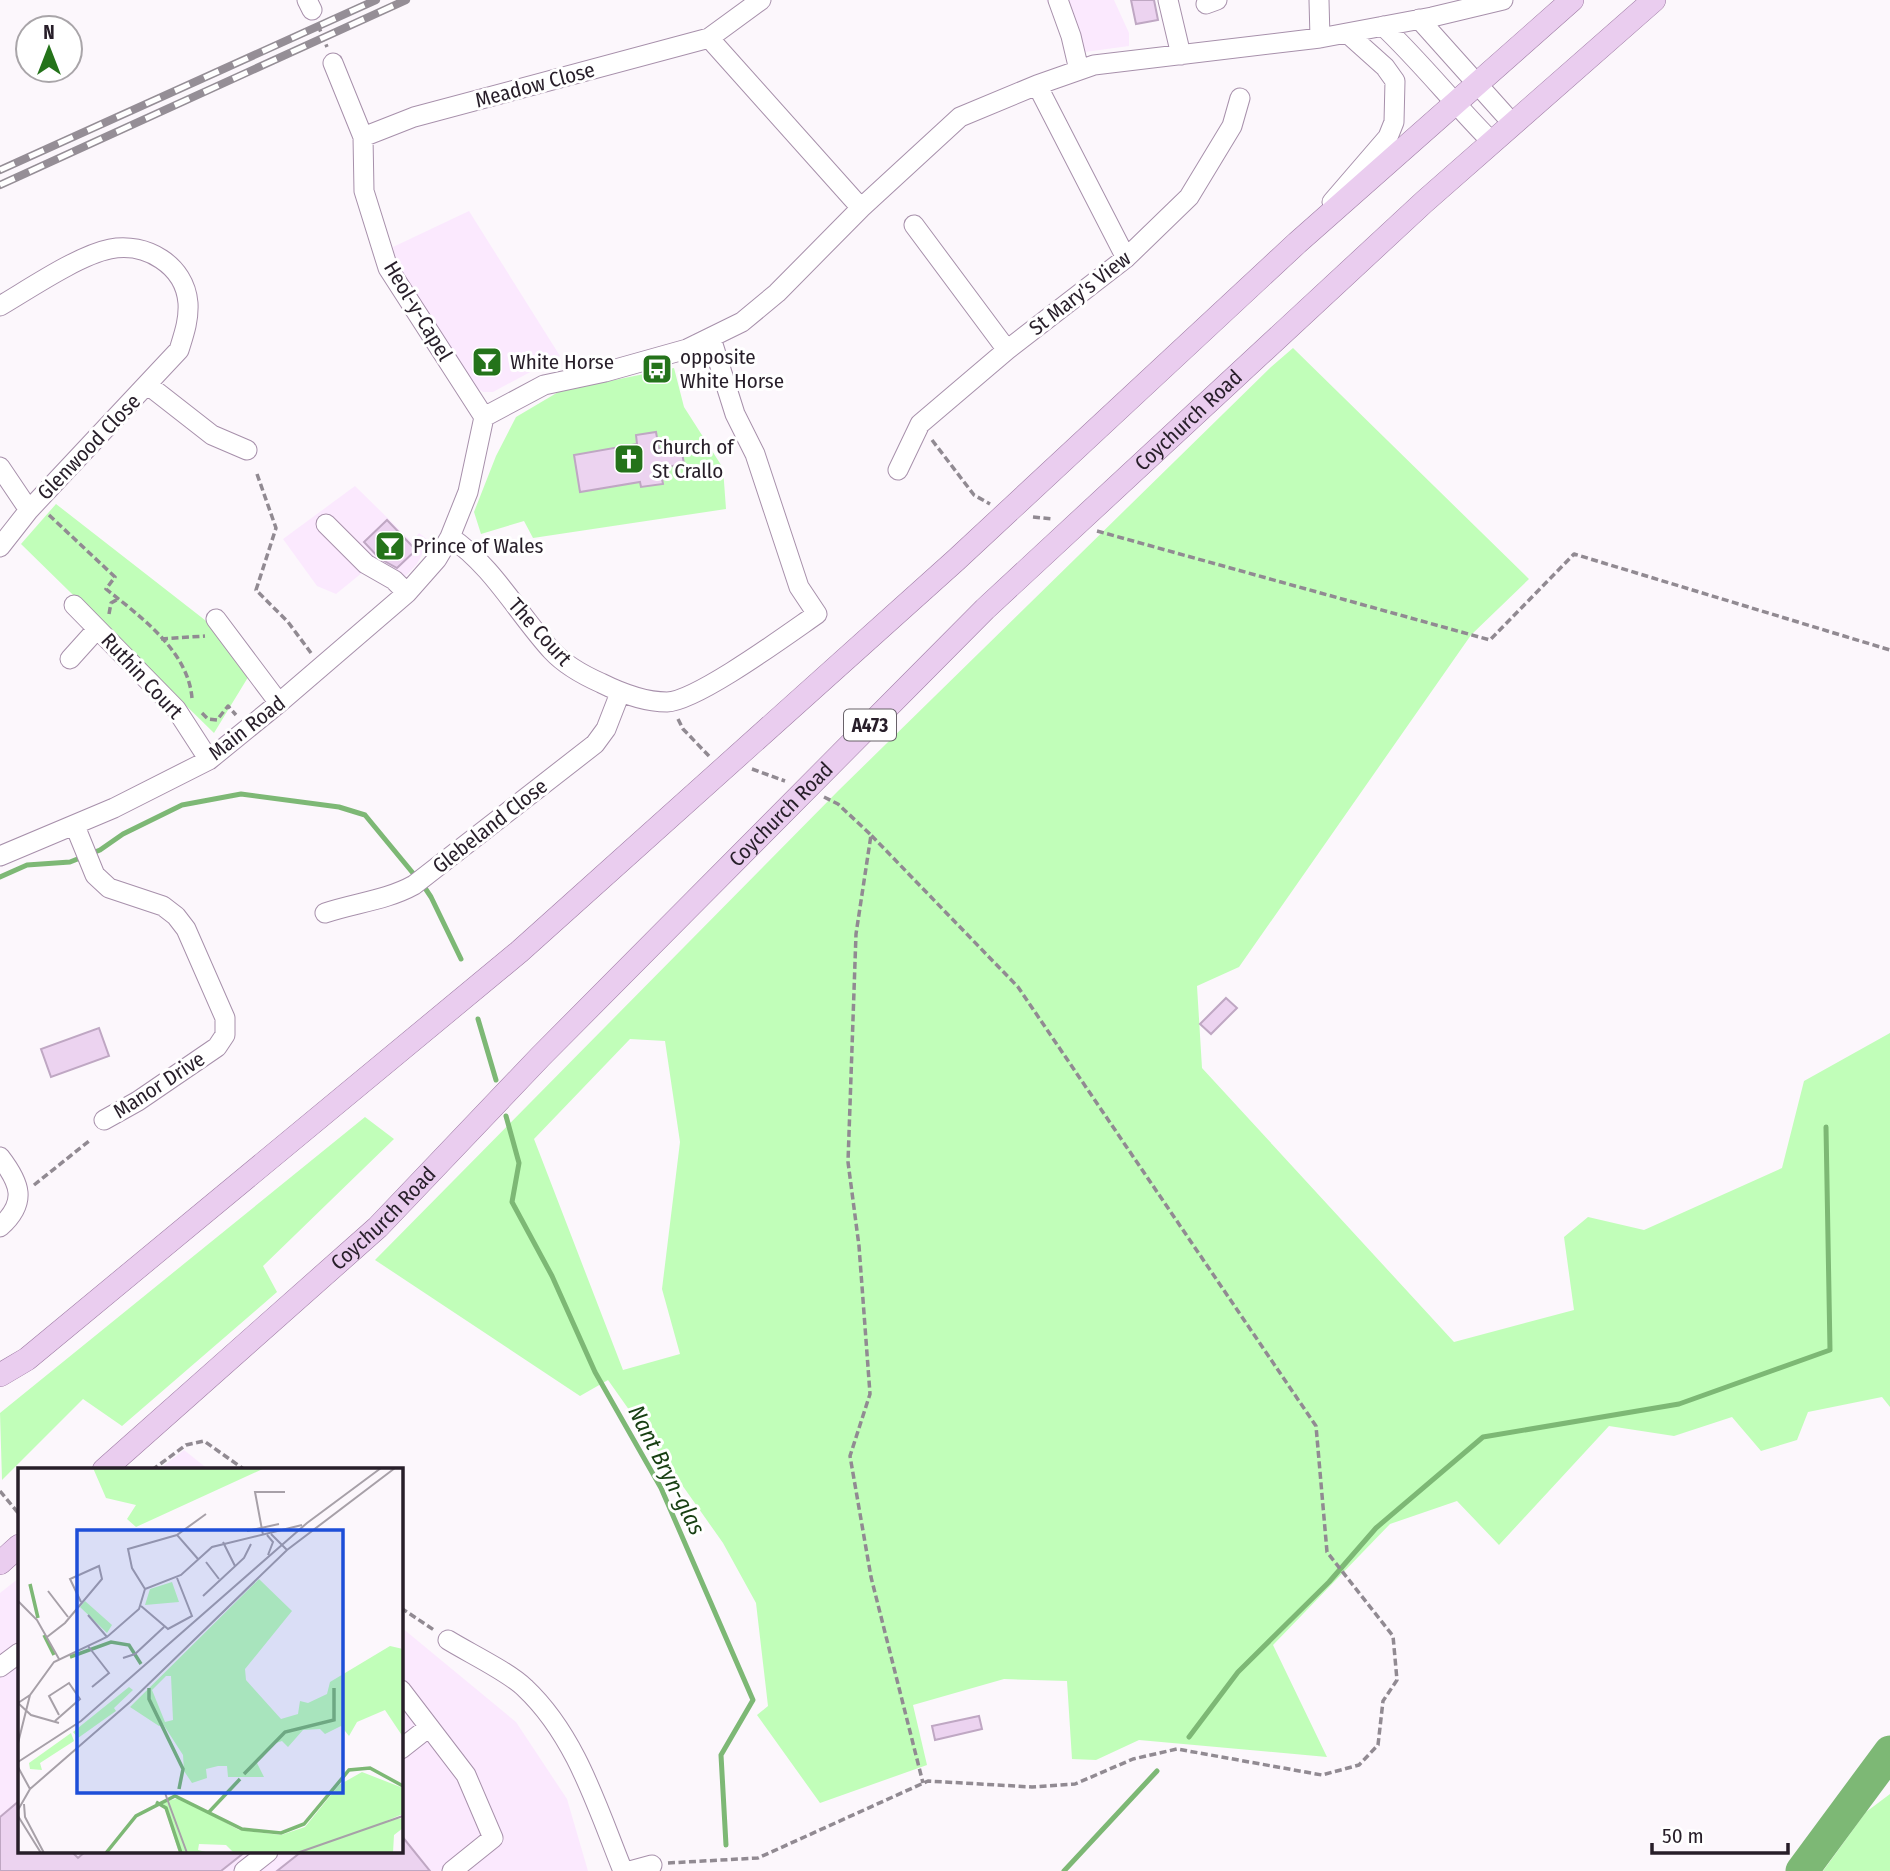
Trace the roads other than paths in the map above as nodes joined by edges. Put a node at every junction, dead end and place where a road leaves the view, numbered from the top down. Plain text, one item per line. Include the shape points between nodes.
1 (761, 0) edge
2 (1058, 0) edge
3 (1168, 0) edge
4 (1319, 0) edge
5 (1503, 0) edge
6 (1572, 0) edge
7 (1654, 0) edge
8 (1419, 19) junction
9 (1383, 26) junction
10 (1347, 33) junction
11 (709, 37) junction
12 (1320, 37) junction
13 (1181, 55) junction
14 (333, 62) road end
15 (1079, 71) junction
16 (1476, 84) junction
17 (1037, 85) junction
18 (1240, 98) dead end
19 (1455, 105) junction
20 (1513, 124) junction
21 (363, 137) junction
22 (1492, 142) junction
23 (861, 208) junction
24 (914, 225) dead end
25 (1297, 243) junction
26 (1126, 258) junction
27 (0, 306) edge
28 (711, 338) junction
29 (1007, 350) junction
30 (149, 384) junction
31 (484, 417) junction
32 (247, 450) dead end
33 (0, 467) edge
34 (898, 470) dead end
35 (33, 506) junction
36 (326, 524) dead end
37 (450, 537) junction
38 (0, 547) edge
39 (407, 593) junction
40 (74, 605) dead end
41 (103, 624) junction
42 (214, 627) road end
43 (70, 659) dead end
44 (620, 693) junction
45 (279, 704) junction
46 (209, 760) junction
47 (75, 826) junction
48 (0, 856) edge
49 (325, 913) dead end
50 (104, 1120) dead end
51 (0, 1157) edge
52 (0, 1227) edge
53 (0, 1375) edge
54 (106, 1468) edge
55 (18, 1547) edge
56 (0, 1563) edge
57 (448, 1640) road end
58 (18, 1654) edge
59 (0, 1667) edge
60 (402, 1691) edge
61 (429, 1727) junction
62 (402, 1748) edge
63 (265, 1854) edge
64 (652, 1865) road end
65 (624, 1869) edge
66 (244, 1871) edge
67 (452, 1871) edge

1 - 11 street, Meadow Close
2 - 15 street
3 - 13 street
4 - 12 street
5 - 8 street
6 - 16 main road
7 - 20 main road, Coychurch Road / A473
8 - 9 street
8 - 16 street
9 - 10 street
9 - 19 street
10 - 12 street
10 - 25 street via 1395,81 1394,122 1388,137
11 - 21 street, Meadow Close via 414,117
11 - 23 street
12 - 13 street
13 - 15 street via 1094,65
14 - 21 street, Heol-y-Capel
15 - 17 street
16 - 19 main road
16 - 20 street
17 - 23 street via 960,117
17 - 26 street
18 - 26 street, St Mary's View via 1232,126 1189,197
19 - 22 street
19 - 25 main road
20 - 22 main road, Coychurch Road / A473
21 - 31 street, Heol-y-Capel via 365,191 388,268
22 - 54 main road, Coychurch Road / A473 via 985,609 540,1057 378,1227
23 - 28 street via 777,293 742,322
24 - 29 street
25 - 53 main road via 1006,514 519,953 27,1359
26 - 29 street, St Mary's View
27 - 30 street, Glenwood Close via 83,258 110,249 133,248 153,254 171,265 183,283 188,322 178,350
28 - 31 street via 687,349 544,385
28 - 44 street, The Court via 799,587 817,614 741,666 670,702
29 - 34 street, St Mary's View via 920,424
30 - 32 street, Glenwood Close via 212,435
30 - 35 street, Glenwood Close
31 - 37 street via 468,492
33 - 35 street, Glenwood Close
35 - 38 street, Glenwood Close
36 - 39 street via 366,564
37 - 39 street, Main Road via 438,559
37 - 44 street, The Court via 474,555 554,653 572,669
39 - 45 street, Main Road
40 - 41 street, Ruthin Court
41 - 43 street, Ruthin Court
41 - 46 street, Ruthin Court via 176,709
42 - 45 street
44 - 49 street, Glebeland Close via 595,744 422,879 396,895
45 - 46 street, Main Road
46 - 47 street, Main Road
47 - 48 street, Main Road
47 - 50 street, Manor Drive via 95,875 109,888 163,906 176,916 225,1018 225,1035 217,1047
51 - 52 street via 14,1176 19,1196
55 - 56 main road
57 - 65 street via 523,1686 553,1719 586,1777
58 - 59 street
60 - 61 street
61 - 62 street
61 - 67 street via 466,1775 493,1838
63 - 66 street
64 - 65 street

